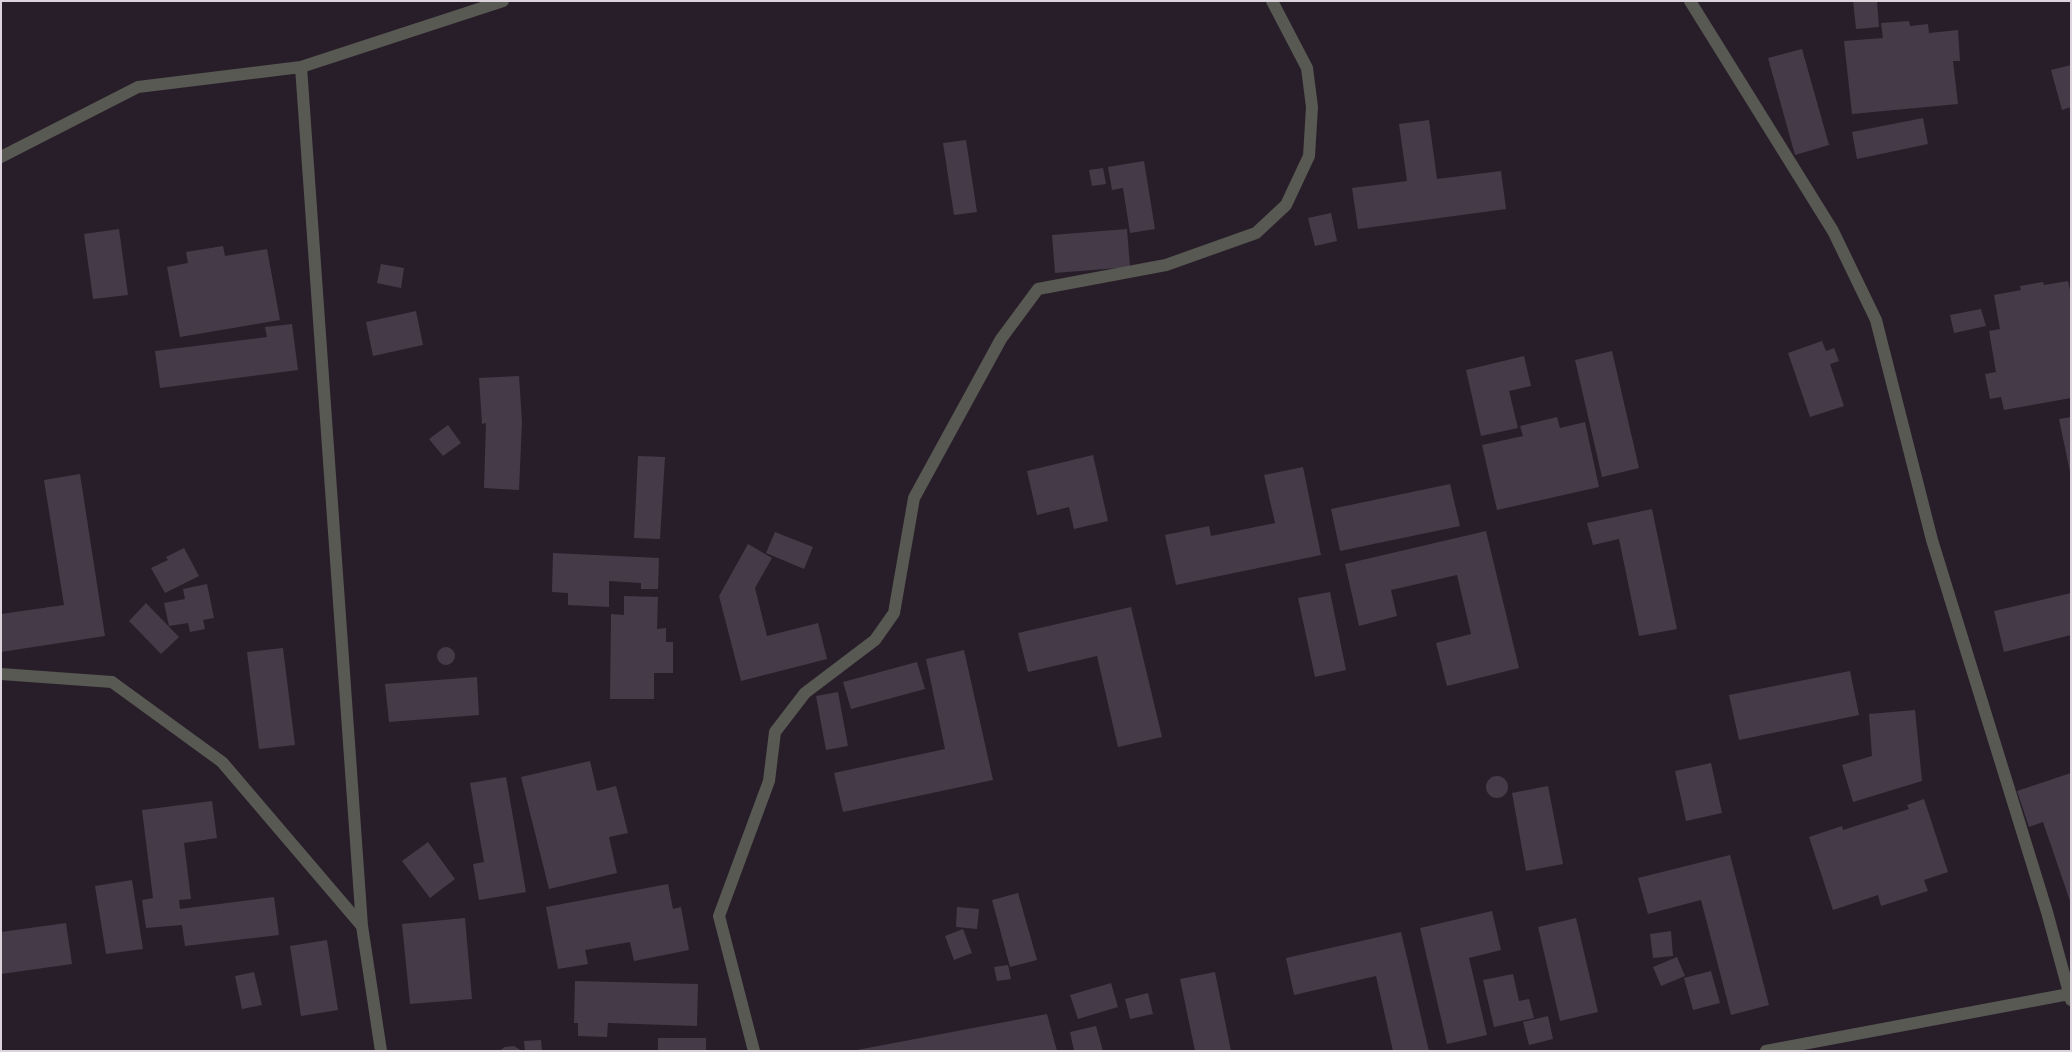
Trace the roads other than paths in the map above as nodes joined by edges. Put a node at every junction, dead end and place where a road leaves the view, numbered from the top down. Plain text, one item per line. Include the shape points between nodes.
1 (503, 1) edge
2 (1272, 1) edge
3 (1690, 1) edge
4 (301, 67) junction
5 (1, 157) edge
6 (1, 674) edge
7 (362, 926) junction
8 (2070, 997) edge
9 (381, 1051) edge
10 (754, 1051) edge
11 (1766, 1051) edge

1 - 4 street
2 - 10 street via 1307,68 1312,107 1309,156 1286,205 1256,233 1166,265 1038,289 1001,340 914,498 894,613 875,640 805,694 775,732 769,781 719,916
3 - 8 street via 1833,231 1876,320 1932,540 2047,912
4 - 5 street via 138,88
4 - 7 street
6 - 7 street via 112,682 222,762
7 - 9 street
8 - 11 street

